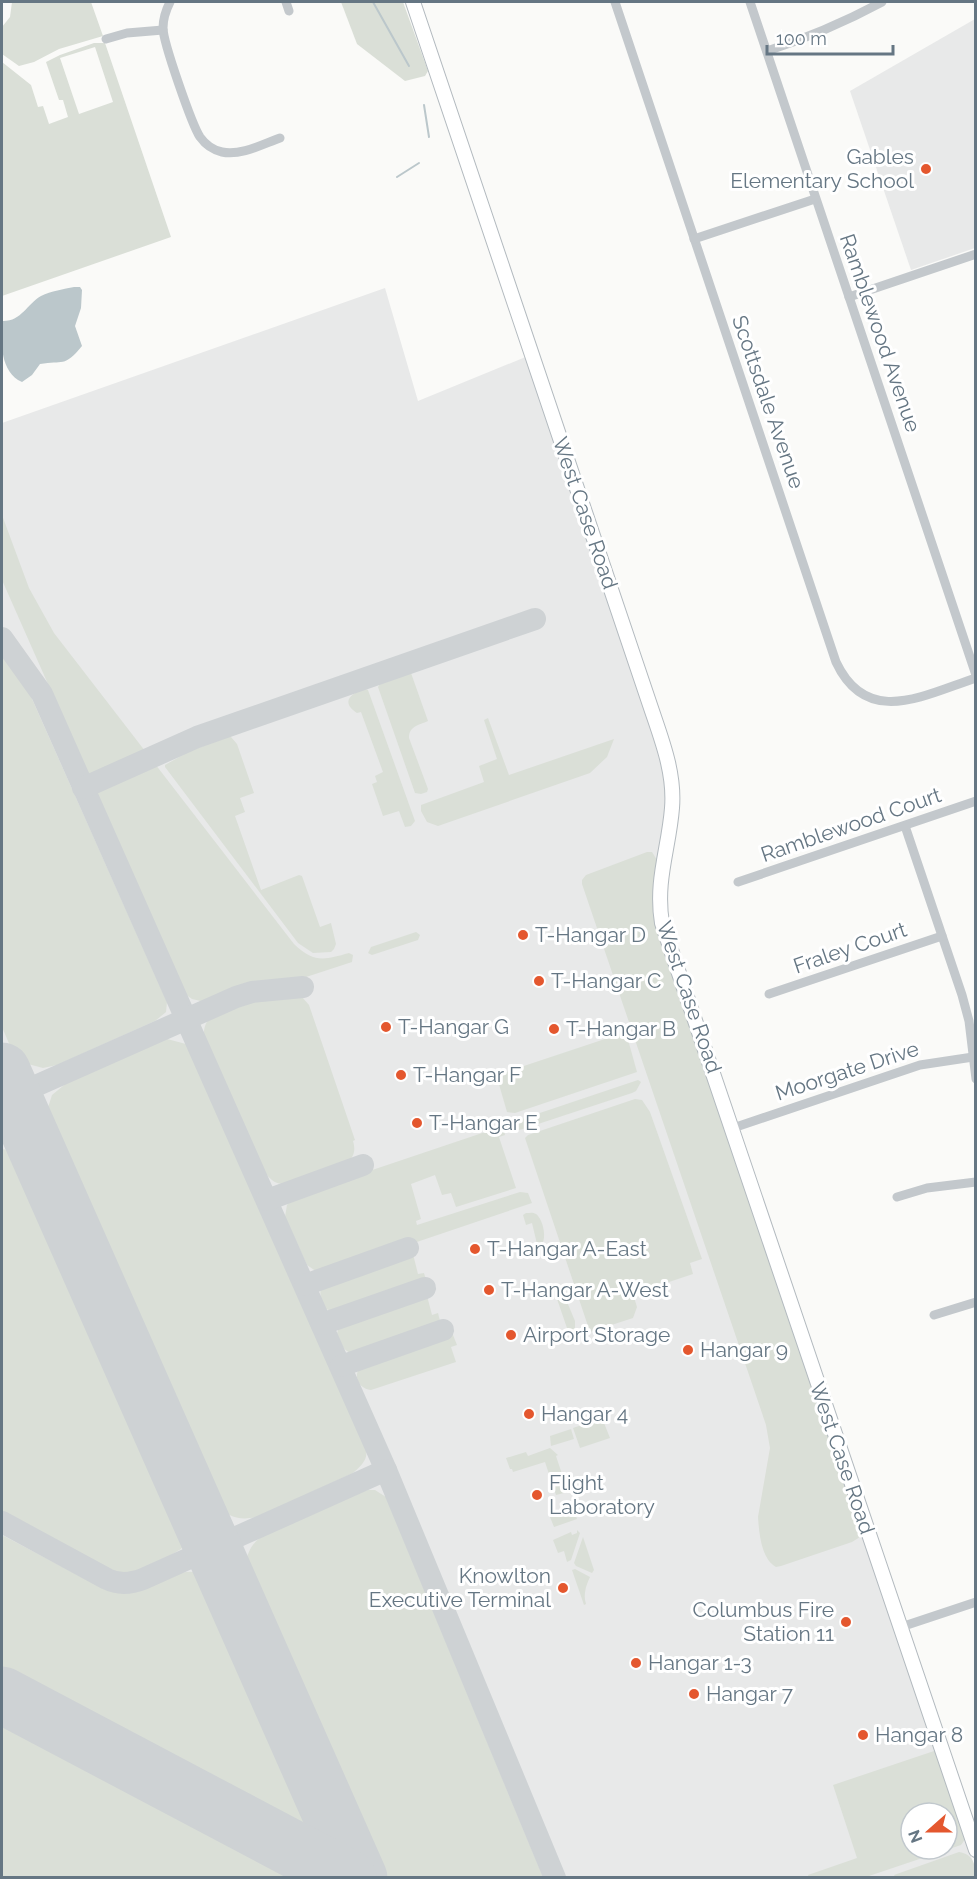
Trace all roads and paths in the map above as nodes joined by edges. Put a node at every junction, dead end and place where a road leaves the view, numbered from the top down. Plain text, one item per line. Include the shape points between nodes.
1 (170, 2) edge
2 (413, 2) edge
3 (615, 2) edge
4 (750, 2) edge
5 (882, 2) edge
6 (163, 30) junction
7 (106, 39) dead end
8 (767, 51) junction
9 (280, 138) dead end
10 (815, 199) junction
11 (694, 239) junction
12 (975, 254) edge
13 (849, 297) junction
14 (975, 676) edge
15 (975, 801) edge
16 (905, 826) junction
17 (738, 882) dead end
18 (942, 936) junction
19 (769, 994) dead end
20 (974, 1057) junction
21 (975, 1079) edge
22 (733, 1128) junction
23 (975, 1182) edge
24 (897, 1197) dead end
25 (975, 1302) edge
26 (934, 1315) dead end
27 (975, 1602) edge
28 (901, 1627) junction
29 (975, 1845) edge

1 - 6 street
2 - 22 main road, West Case Road via 661,738 672,798 660,881 662,923
3 - 11 street, Scottsdale Avenue
4 - 8 street, Ramblewood Avenue
5 - 8 street via 843,22
6 - 7 street
6 - 9 street via 195,126 205,143 231,153
8 - 10 street, Ramblewood Avenue
10 - 11 street
10 - 13 street, Ramblewood Avenue
11 - 14 street, Scottsdale Avenue via 842,674 859,692 883,702 911,699
12 - 13 street
13 - 14 street, Ramblewood Avenue
15 - 16 street, Ramblewood Court
16 - 17 street, Ramblewood Court
16 - 18 street
18 - 19 street, Fraley Court
18 - 20 street via 962,995
20 - 21 street
20 - 22 street, Moorgate Drive via 920,1065
22 - 28 main road, West Case Road
23 - 24 street via 927,1188
25 - 26 street
27 - 28 street
28 - 29 main road, West Case Road

